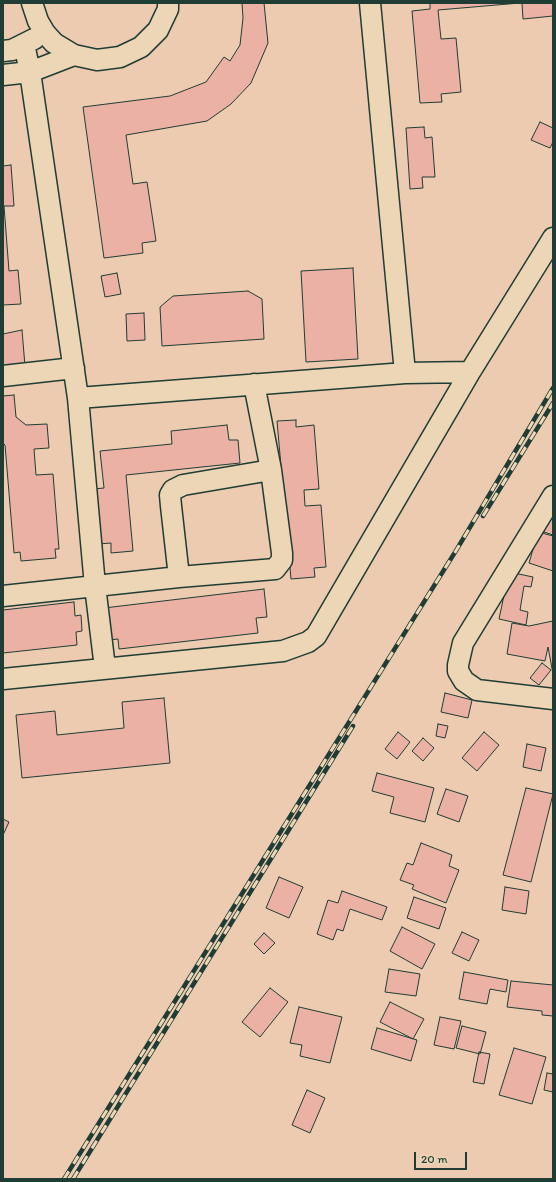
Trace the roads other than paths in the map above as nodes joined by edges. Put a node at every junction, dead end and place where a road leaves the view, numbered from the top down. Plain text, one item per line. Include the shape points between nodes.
1 (32, 3) edge
2 (168, 3) edge
3 (370, 3) edge
4 (45, 33) junction
5 (24, 44) junction
6 (3, 51) edge
7 (74, 55) junction
8 (30, 72) junction
9 (3, 75) edge
10 (553, 238) edge
11 (74, 368) junction
12 (470, 372) junction
13 (405, 373) junction
14 (3, 376) edge
15 (254, 384) junction
16 (78, 398) junction
17 (271, 470) junction
18 (553, 496) edge
19 (179, 577) junction
20 (95, 586) junction
21 (3, 596) edge
22 (104, 668) junction
23 (3, 679) edge
24 (553, 699) edge

1 - 4 street
2 - 7 street via 168,9 158,30 141,47 120,57 97,60
3 - 13 street
4 - 5 street
4 - 7 street via 54,43
5 - 6 street
5 - 8 street
7 - 8 street
8 - 9 street
8 - 11 street
10 - 12 street
11 - 14 street
11 - 16 street
12 - 13 street
12 - 22 street via 316,636 308,642 283,651
13 - 15 street
15 - 16 street
15 - 17 street
16 - 20 street
17 - 19 street via 183,485 173,490 170,495
17 - 19 street via 282,560 279,565 275,569
18 - 24 street via 463,643 458,671 464,681 477,690
19 - 20 street
20 - 21 street
20 - 22 street
22 - 23 street

